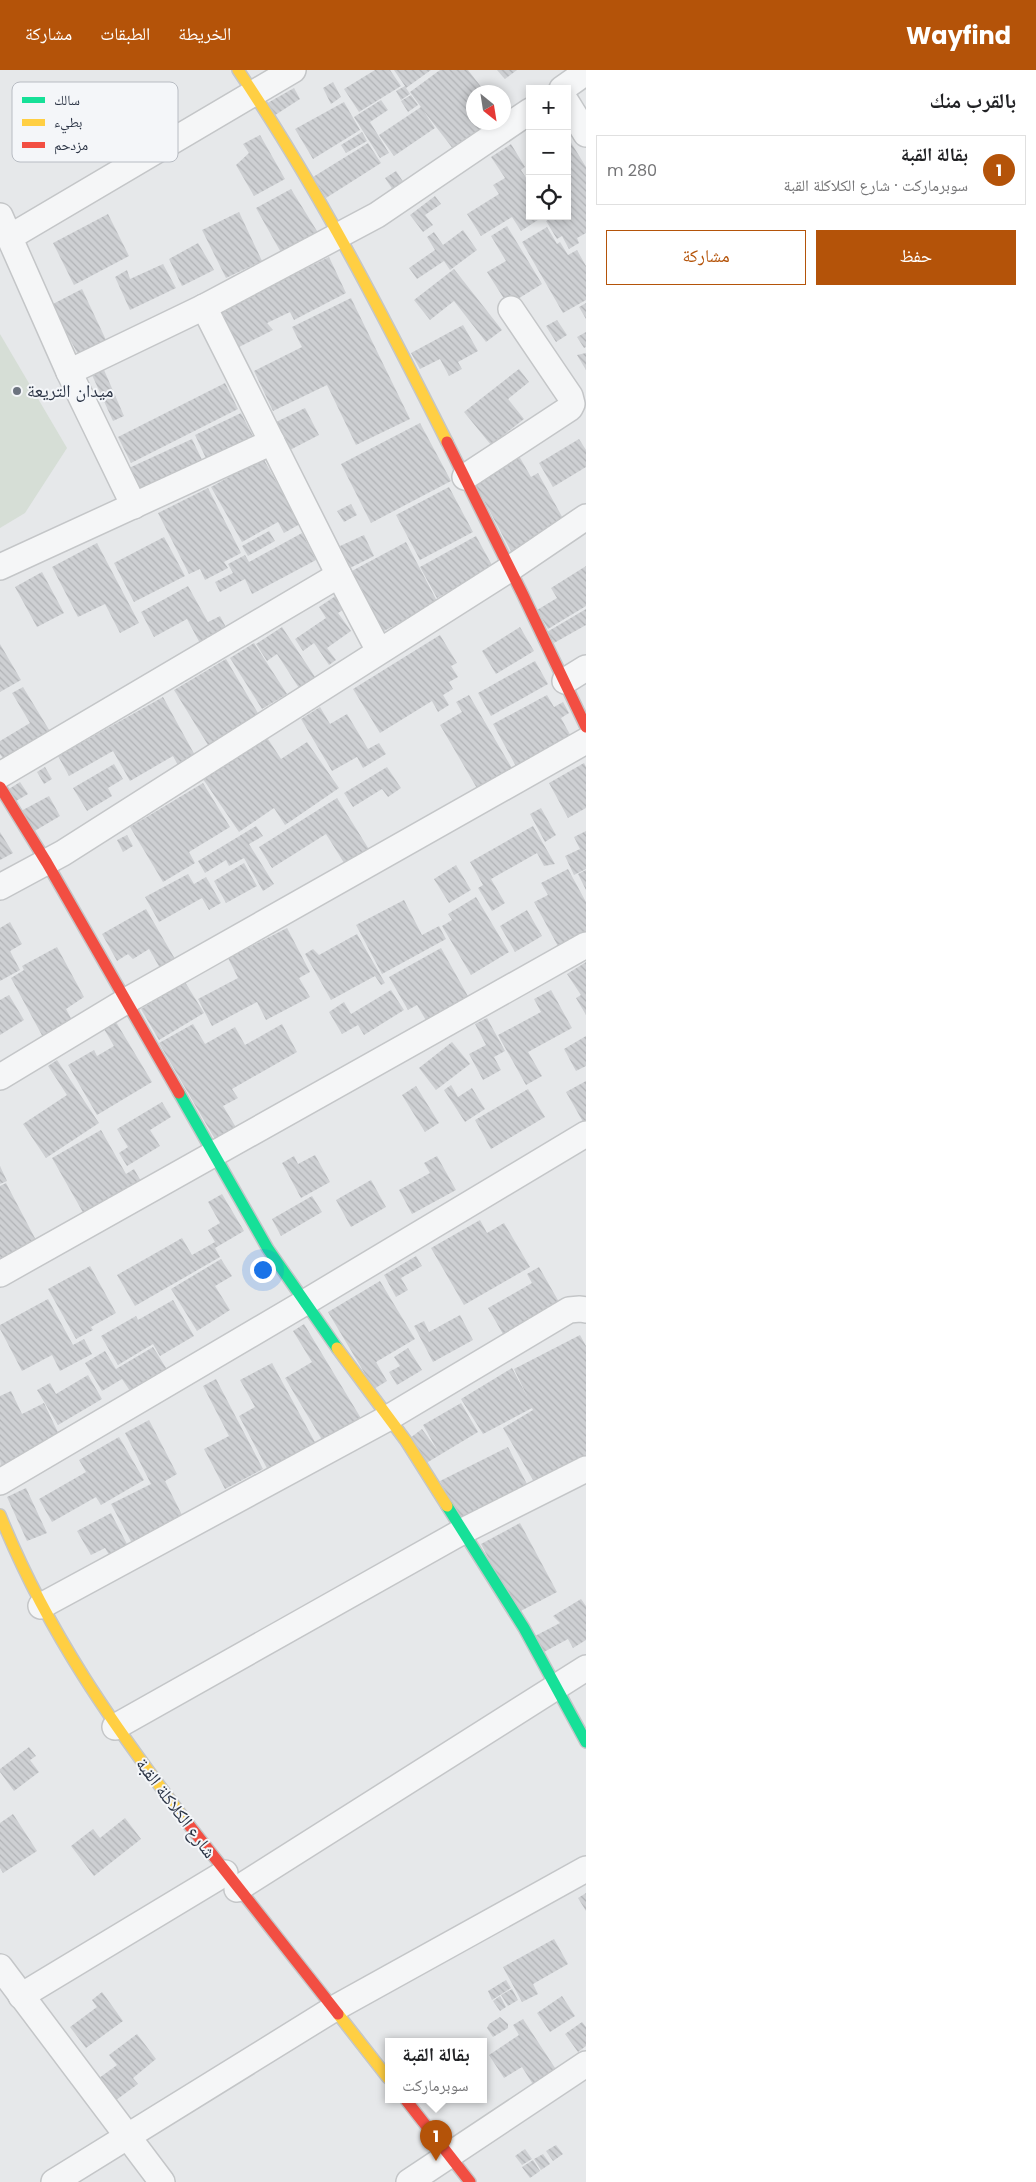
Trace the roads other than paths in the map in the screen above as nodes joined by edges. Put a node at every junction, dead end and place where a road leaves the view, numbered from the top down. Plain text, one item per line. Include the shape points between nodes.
1 (238, 70) edge
2 (293, 70) edge
3 (586, 72) edge
4 (568, 85) edge
5 (255, 93) junction
6 (571, 110) edge
7 (526, 114) edge
8 (178, 134) edge
9 (586, 134) edge
10 (125, 162) edge
11 (5, 226) edge
12 (340, 234) junction
13 (204, 307) junction
14 (511, 309) dead end
15 (69, 372) junction
16 (272, 442) junction
17 (465, 477) junction
18 (134, 506) junction
19 (586, 517) edge
20 (0, 567) edge
21 (511, 568) junction
22 (339, 575) junction
23 (379, 651) junction
24 (586, 668) edge
25 (565, 681) junction
26 (586, 727) edge
27 (586, 740) edge
28 (0, 775) edge
29 (0, 787) edge
30 (47, 863) junction
31 (0, 887) edge
32 (586, 945) edge
33 (126, 1001) junction
34 (0, 1077) edge
35 (586, 1134) edge
36 (213, 1154) junction
37 (0, 1274) edge
38 (304, 1303) junction
39 (586, 1310) edge
40 (388, 1418) junction
41 (586, 1469) edge
42 (0, 1482) edge
43 (0, 1515) edge
44 (464, 1531) junction
45 (41, 1606) junction
46 (586, 1668) edge
47 (556, 1686) junction
48 (115, 1727) junction
49 (586, 1742) edge
50 (586, 1869) edge
51 (231, 1881) junction
52 (0, 1967) edge
53 (21, 1996) junction
54 (334, 2008) junction
55 (586, 2064) edge
56 (385, 2074) edge
57 (408, 2103) edge
58 (128, 2137) junction
59 (449, 2156) junction
60 (54, 2182) edge
61 (162, 2182) edge
62 (409, 2182) edge
63 (470, 2182) edge

1 - 5 street
2 - 5 street
3 - 4 street
5 - 8 street
5 - 12 street
6 - 9 street
7 - 12 street via 377,215
10 - 11 street
11 - 15 street
12 - 13 street
12 - 17 street
13 - 15 street
13 - 16 street
14 - 17 street via 570,396 572,404
15 - 18 street
16 - 18 street
16 - 22 street
17 - 21 street
18 - 20 street
19 - 21 street
21 - 23 street
21 - 25 street
22 - 23 street
22 - 28 street
23 - 30 street
24 - 25 street
25 - 26 street
27 - 33 street
29 - 30 street
30 - 31 street
30 - 33 street
32 - 36 street
33 - 34 street
33 - 36 street
35 - 38 street
36 - 37 street
36 - 38 street via 268,1249
38 - 40 street
38 - 42 street
39 - 40 street via 569,1310
40 - 44 street
40 - 45 street
41 - 44 street
43 - 45 street, شارع الكلاكلة القبة
44 - 47 street
44 - 48 street
45 - 48 street, شارع الكلاكلة القبة
46 - 47 street
47 - 49 street
47 - 51 street
48 - 51 street, شارع الكلاكلة القبة
50 - 54 street
51 - 53 street
51 - 54 street, شارع الكلاكلة القبة
52 - 53 street
53 - 58 street
54 - 56 street, شارع الكلاكلة القبة
54 - 58 street
55 - 59 street
57 - 59 street
58 - 60 street
58 - 61 street
59 - 62 street
59 - 63 street

